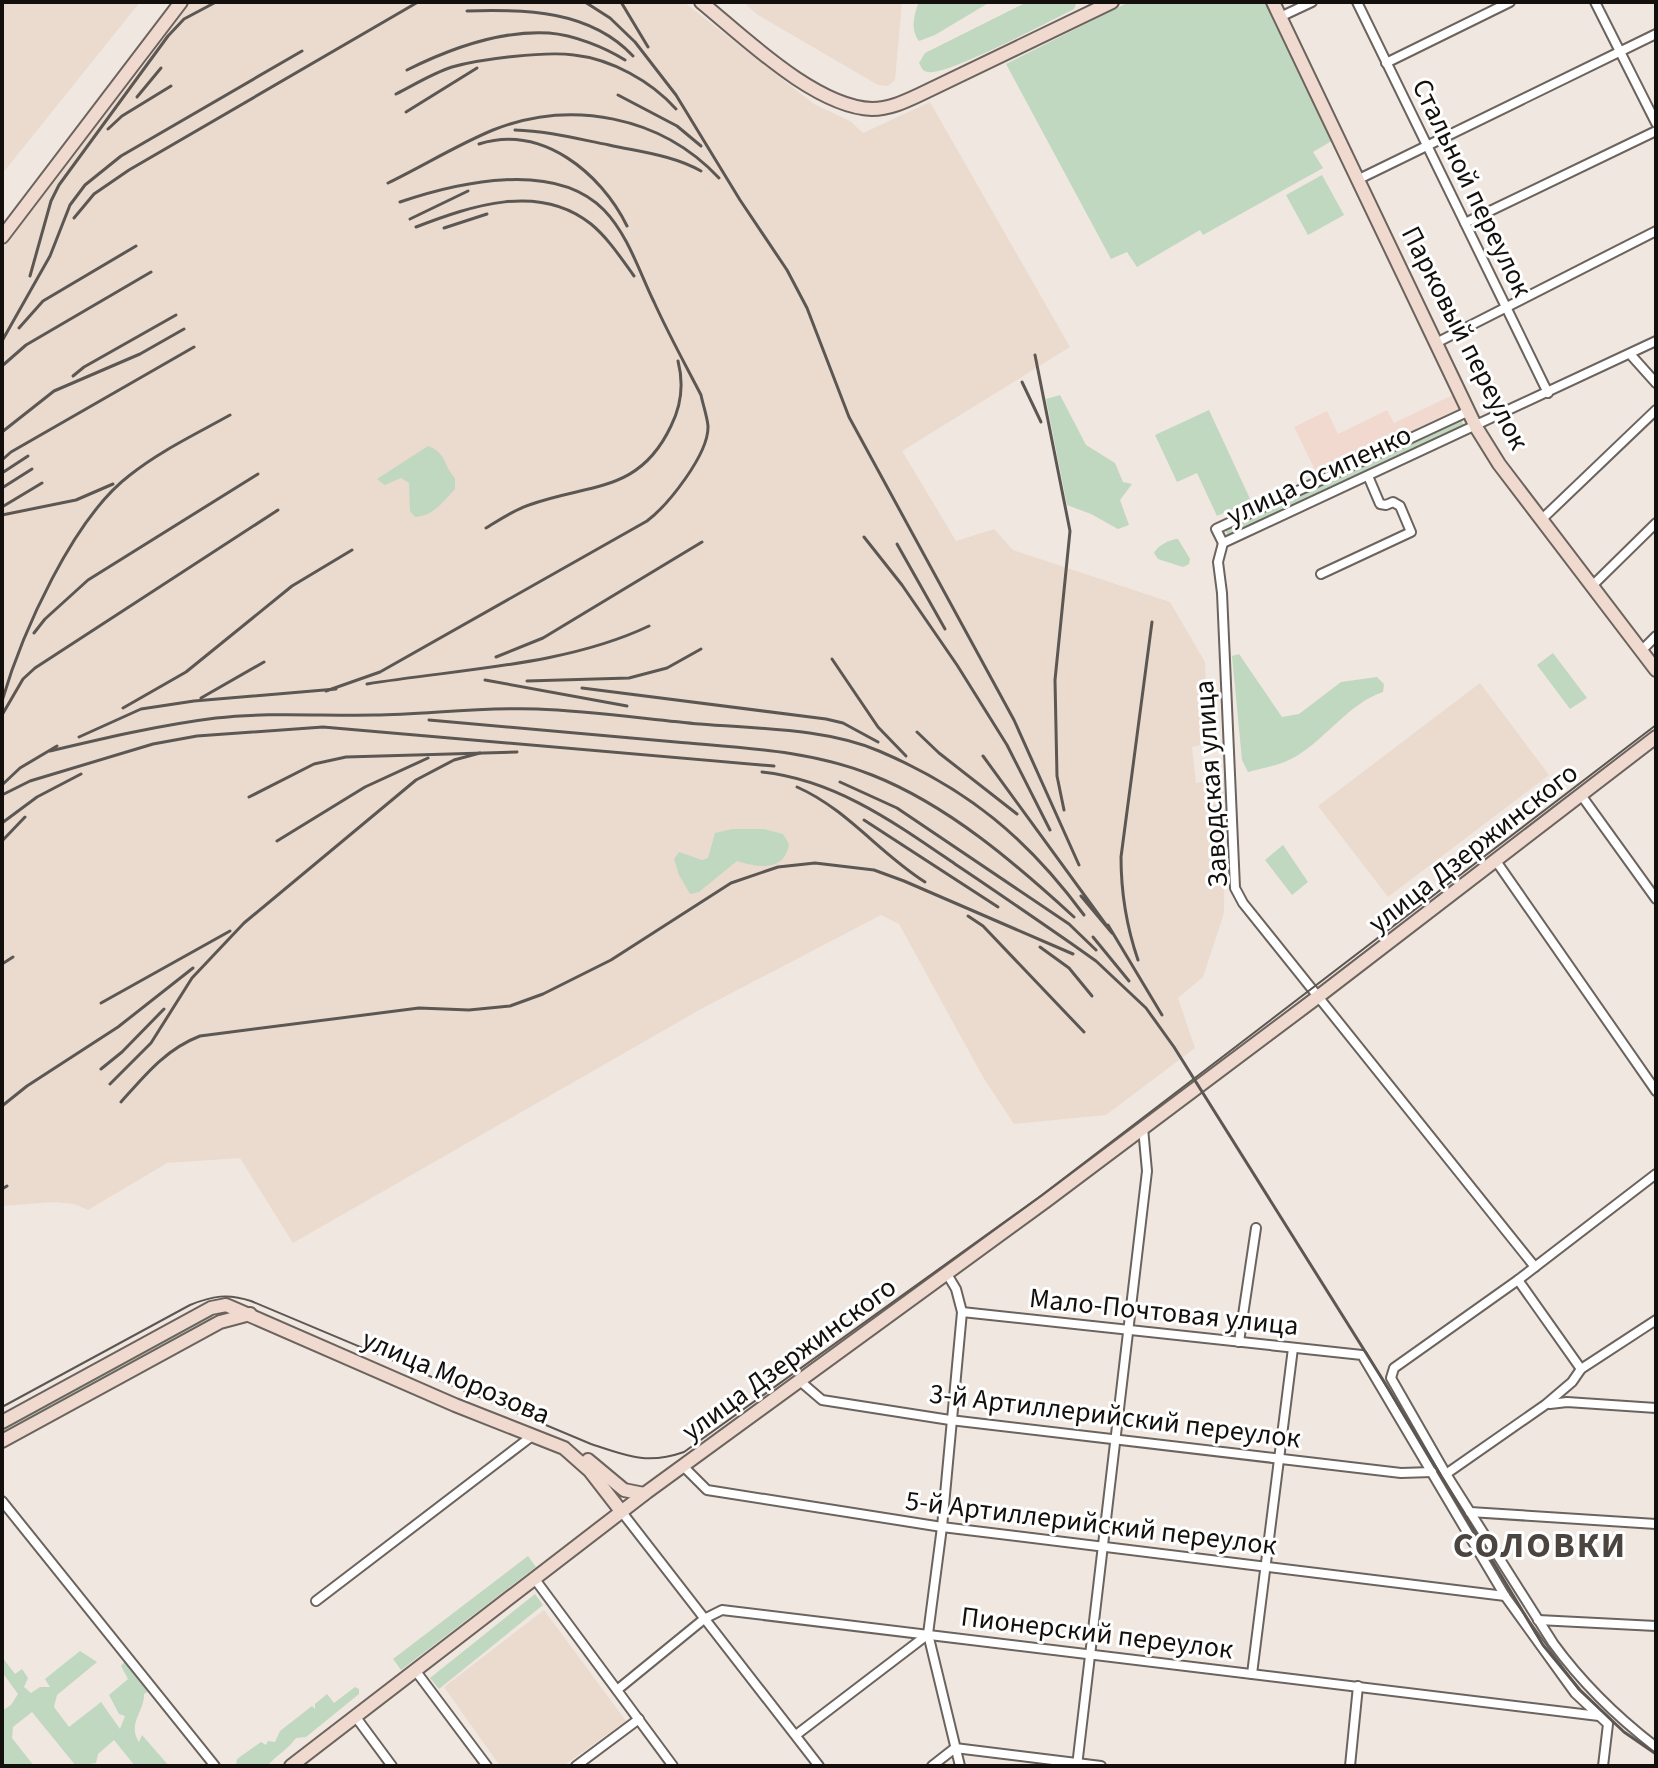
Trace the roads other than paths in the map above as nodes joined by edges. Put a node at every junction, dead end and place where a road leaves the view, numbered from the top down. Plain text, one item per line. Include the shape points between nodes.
1 (181, 2) edge
2 (701, 2) edge
3 (1112, 2) edge
4 (1273, 2) edge
5 (1312, 2) edge
6 (1357, 2) edge
7 (1510, 2) edge
8 (1595, 2) edge
9 (1280, 17) junction
10 (1656, 34) edge
11 (1620, 52) junction
12 (1386, 63) junction
13 (1656, 123) edge
14 (1656, 131) edge
15 (1427, 145) junction
16 (1359, 179) junction
17 (1465, 223) junction
18 (1656, 231) edge
19 (2, 237) edge
20 (1506, 307) junction
21 (1656, 341) edge
22 (1436, 343) junction
23 (1630, 354) junction
24 (1656, 383) edge
25 (1548, 393) junction
26 (1656, 410) edge
27 (1469, 411) junction
28 (1476, 427) junction
29 (1368, 476) junction
30 (1541, 520) junction
31 (1656, 523) edge
32 (1223, 543) junction
33 (1321, 574) dead end
34 (1592, 586) junction
35 (1656, 636) edge
36 (1641, 651) junction
37 (1656, 670) edge
38 (1656, 737) edge
39 (1581, 795) junction
40 (1496, 861) junction
41 (1656, 899) edge
42 (1319, 996) junction
43 (1656, 1091) edge
44 (1143, 1128) junction
45 (1656, 1174) edge
46 (1256, 1228) dead end
47 (1535, 1267) junction
48 (947, 1274) junction
49 (1518, 1280) junction
50 (230, 1312) junction
51 (962, 1312) junction
52 (1656, 1320) edge
53 (1130, 1331) junction
54 (1239, 1342) junction
55 (1293, 1348) junction
56 (1581, 1369) junction
57 (801, 1382) junction
58 (1545, 1405) junction
59 (1656, 1408) edge
60 (950, 1420) junction
61 (2, 1422) edge
62 (532, 1436) junction
63 (1117, 1439) junction
64 (2, 1441) edge
65 (564, 1448) junction
66 (1279, 1459) junction
67 (683, 1466) junction
68 (1432, 1472) junction
69 (1446, 1474) junction
70 (644, 1494) junction
71 (2, 1501) edge
72 (621, 1511) junction
73 (1470, 1512) junction
74 (1656, 1524) edge
75 (942, 1527) junction
76 (1104, 1547) junction
77 (1265, 1567) junction
78 (534, 1578) junction
79 (1505, 1596) junction
80 (316, 1601) dead end
81 (704, 1619) junction
82 (1538, 1620) junction
83 (1656, 1626) edge
84 (928, 1634) junction
85 (1091, 1654) junction
86 (415, 1670) junction
87 (1252, 1674) junction
88 (1358, 1686) junction
89 (617, 1690) junction
90 (355, 1716) junction
91 (1599, 1716) junction
92 (639, 1719) junction
93 (796, 1735) junction
94 (1656, 1747) edge
95 (955, 1748) junction
96 (296, 1764) edge
97 (1077, 1765) edge
98 (215, 1766) edge
99 (392, 1766) edge
100 (487, 1766) edge
101 (576, 1766) edge
102 (673, 1766) edge
103 (819, 1766) edge
104 (932, 1766) edge
105 (960, 1766) edge
106 (1101, 1766) edge
107 (1350, 1766) edge
108 (1603, 1766) edge

1 - 19 main road
2 - 3 main road via 785,70 840,103 872,109 919,95
4 - 9 main road, Парковый переулок
5 - 9 street
6 - 12 street, Стальной переулок
7 - 12 street
8 - 11 street
9 - 16 main road, Парковый переулок
10 - 11 street
11 - 13 street
11 - 15 street
12 - 15 street, Стальной переулок
14 - 17 street
15 - 16 street
15 - 17 street, Стальной переулок
16 - 22 main road, Парковый переулок
17 - 20 street, Стальной переулок
18 - 20 street
20 - 22 street
20 - 25 street, Стальной переулок
21 - 23 street, улица Осипенко
22 - 27 main road, Парковый переулок
23 - 24 street
23 - 25 street, улица Осипенко
25 - 28 street, улица Осипенко
26 - 30 street
27 - 28 main road, Парковый переулок
27 - 32 street, улица Осипенко via 1216,529
28 - 29 street, улица Осипенко
28 - 30 main road, Парковый переулок
29 - 32 street, улица Осипенко
29 - 33 street via 1380,504 1400,506 1411,532
30 - 34 main road, Парковый переулок
31 - 34 street
32 - 42 street, Заводская улица via 1218,562 1235,888
34 - 36 main road, Парковый переулок
35 - 36 street
36 - 37 main road, Парковый переулок
38 - 39 main road, улица Дзержинского
39 - 40 main road, улица Дзержинского
39 - 41 street
40 - 42 main road, улица Дзержинского
40 - 43 street
42 - 44 main road, улица Дзержинского
42 - 47 street
44 - 48 main road, улица Дзержинского
44 - 53 street via 1147,1171
45 - 47 street
46 - 54 street
47 - 49 street
48 - 51 street
48 - 57 main road, улица Дзержинского
49 - 56 street
49 - 69 street via 1394,1368 1391,1378
50 - 61 main road via 211,1308
50 - 62 main road, улица Морозова via 250,1314
50 - 64 main road
51 - 53 street, Мало-Почтовая улица
51 - 60 street
52 - 56 street
53 - 54 street, Мало-Почтовая улица
53 - 63 street
54 - 55 street, Мало-Почтовая улица
55 - 66 street
55 - 68 street, Мало-Почтовая улица via 1362,1355
56 - 58 street
57 - 60 street, 3-й Артиллерийский переулок via 822,1400
57 - 67 main road, улица Дзержинского
58 - 59 street
58 - 69 street
60 - 63 street, 3-й Артиллерийский переулок
60 - 75 street
62 - 65 main road, улица Морозова
62 - 80 street
63 - 66 street, 3-й Артиллерийский переулок
63 - 76 street
65 - 70 main road via 591,1462 624,1490
65 - 72 main road, улица Морозова
66 - 68 street, 3-й Артиллерийский переулок
66 - 77 street
67 - 70 main road, улица Дзержинского
67 - 75 street, 5-й Артиллерийский переулок via 707,1490
68 - 79 street
69 - 73 street
70 - 72 main road, улица Дзержинского
71 - 98 street
72 - 78 main road, улица Дзержинского
72 - 81 street
73 - 74 street
73 - 82 street
75 - 76 street, 5-й Артиллерийский переулок
75 - 84 street
76 - 77 street, 5-й Артиллерийский переулок
76 - 85 street
77 - 79 street, 5-й Артиллерийский переулок
77 - 87 street
78 - 86 main road, улица Дзержинского
78 - 89 street
79 - 91 street via 1567,1683
81 - 84 street, Пионерский переулок via 722,1610
81 - 89 street, Пионерский переулок
81 - 93 street
82 - 83 street
82 - 94 street via 1581,1678
84 - 85 street, Пионерский переулок
84 - 93 street
84 - 95 street
85 - 87 street, Пионерский переулок
85 - 97 street
86 - 90 main road, улица Дзержинского
86 - 100 street
87 - 88 street, Пионерский переулок
88 - 91 street, Пионерский переулок
88 - 107 street
89 - 92 street
90 - 96 main road, улица Дзержинского
90 - 99 street
91 - 108 street via 1608,1724
92 - 101 street
92 - 102 street
93 - 103 street
95 - 97 street
95 - 104 street
95 - 105 street
97 - 106 street

